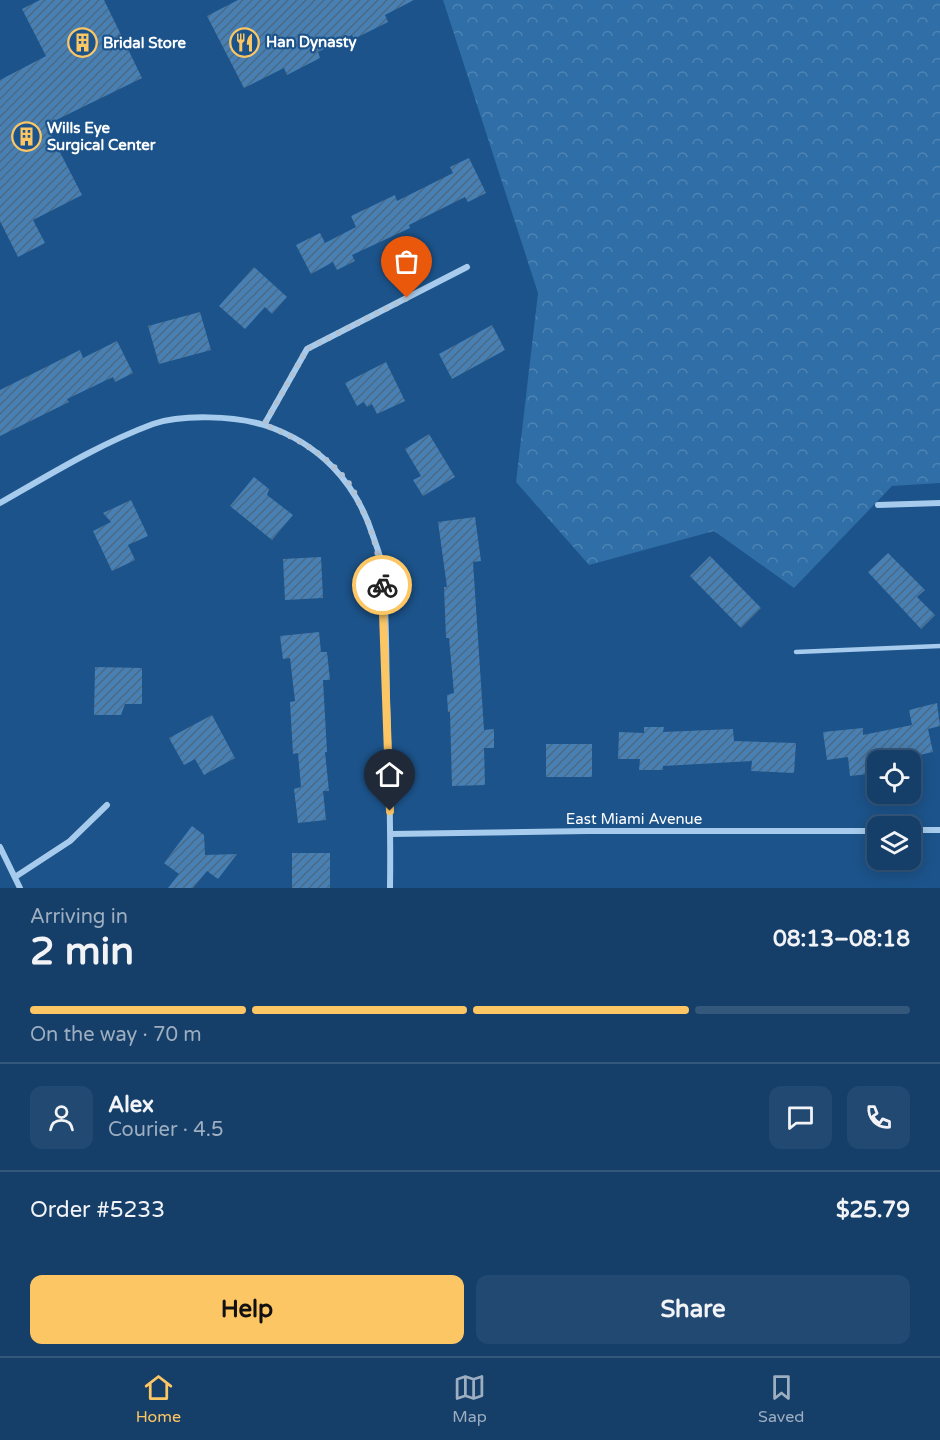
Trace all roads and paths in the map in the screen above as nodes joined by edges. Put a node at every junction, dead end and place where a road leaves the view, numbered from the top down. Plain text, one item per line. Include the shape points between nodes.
1 (467, 267) dead end
2 (264, 425) junction
3 (0, 503) edge
4 (940, 503) edge
5 (878, 505) dead end
6 (940, 646) edge
7 (796, 652) dead end
8 (107, 805) dead end
9 (940, 830) edge
10 (867, 831) edge
11 (921, 831) edge
12 (391, 834) junction
13 (0, 847) edge
14 (15, 877) junction
15 (20, 888) edge
16 (390, 888) edge

1 - 2 street via 307,349
2 - 3 street via 202,416 154,423 80,457
2 - 12 street via 285,432 324,458 350,485 373,534 381,561 385,622
4 - 5 street
6 - 7 lane
8 - 14 street via 70,841
9 - 11 street
10 - 12 street, East Miami Avenue
12 - 16 street
13 - 14 street
14 - 15 street

